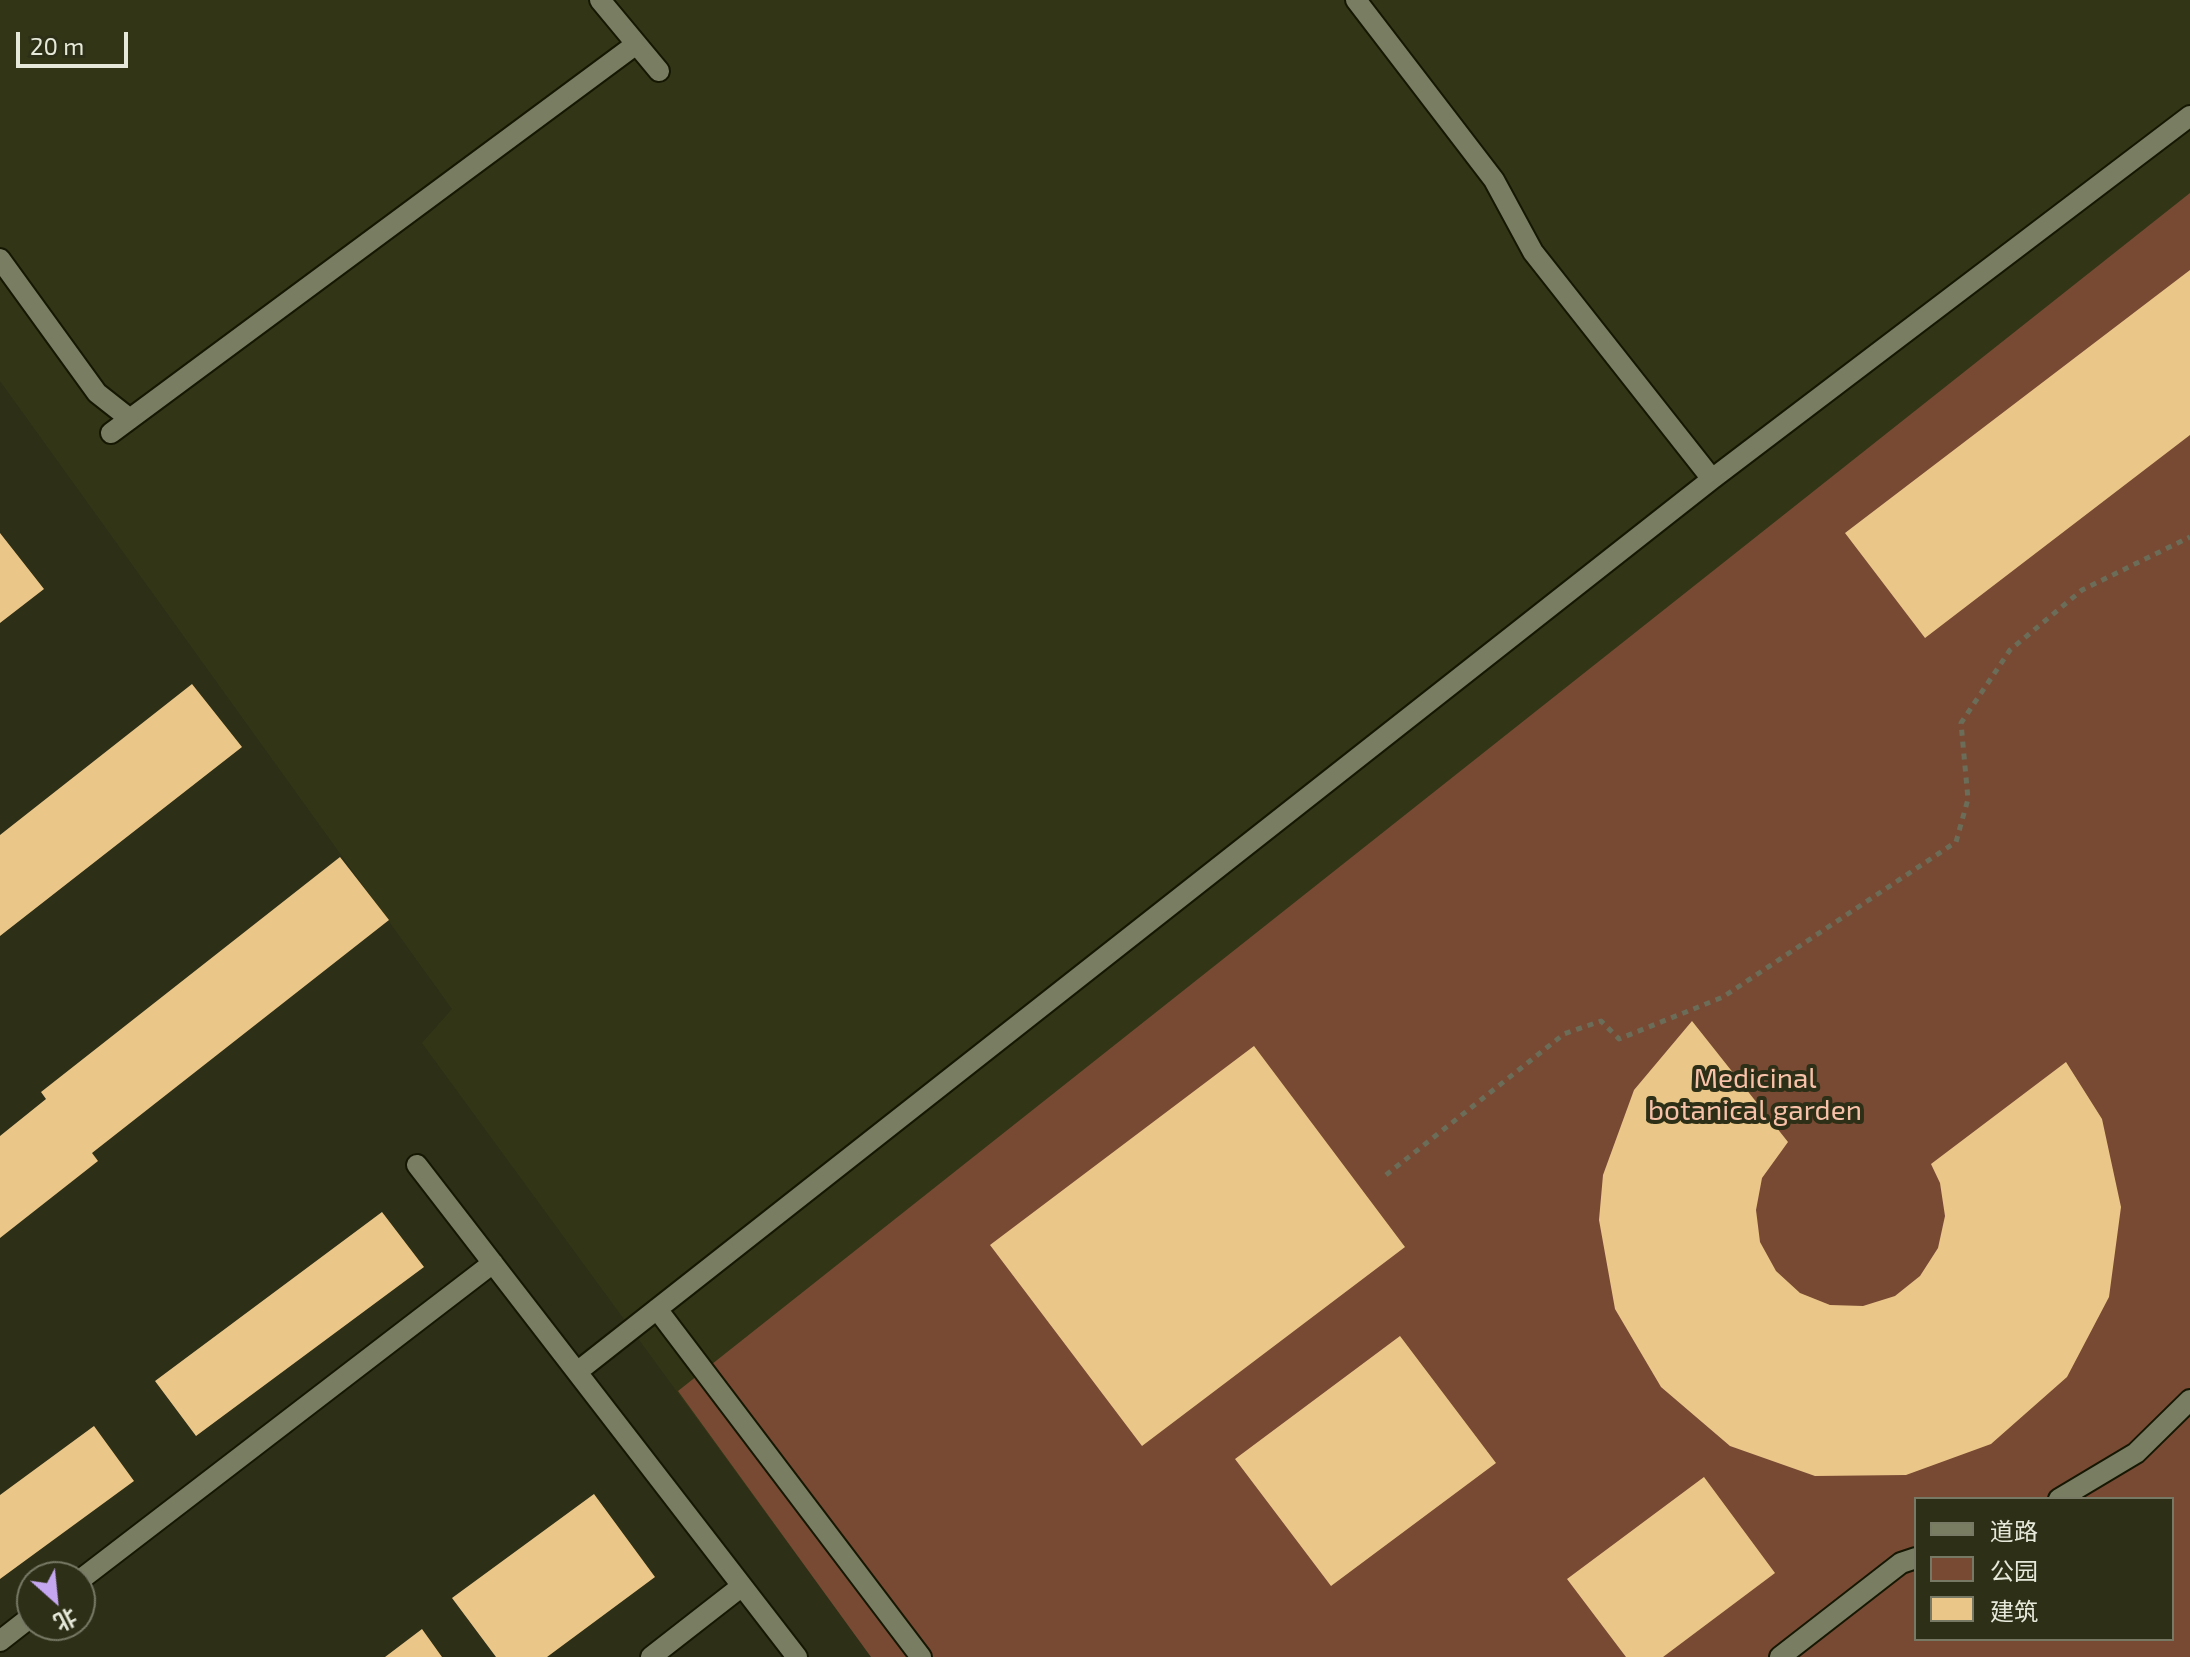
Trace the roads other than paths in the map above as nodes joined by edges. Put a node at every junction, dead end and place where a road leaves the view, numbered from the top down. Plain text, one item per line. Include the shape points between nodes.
1 (600, 0) edge
2 (1356, 0) edge
3 (635, 45) junction
4 (659, 71) dead end
5 (2190, 116) edge
6 (0, 259) edge
7 (130, 419) junction
8 (111, 433) dead end
9 (1712, 479) junction
10 (417, 1165) dead end
11 (493, 1263) junction
12 (657, 1309) junction
13 (577, 1372) junction
14 (2190, 1400) edge
15 (2062, 1497) edge
16 (1914, 1559) edge
17 (96, 1568) edge
18 (742, 1586) junction
19 (16, 1628) edge
20 (0, 1641) edge
21 (651, 1657) edge
22 (797, 1657) edge
23 (921, 1657) edge
24 (1780, 1657) edge

1 - 3 street
2 - 9 street via 1494,180 1533,252
3 - 4 street
3 - 7 street
5 - 9 street
6 - 7 street via 97,393
7 - 8 street
9 - 12 street
10 - 11 street
11 - 13 street
11 - 17 street
12 - 13 street
12 - 23 street
13 - 18 street
14 - 15 street via 2136,1453
16 - 24 street via 1901,1563
18 - 21 street
18 - 22 street
19 - 20 street

